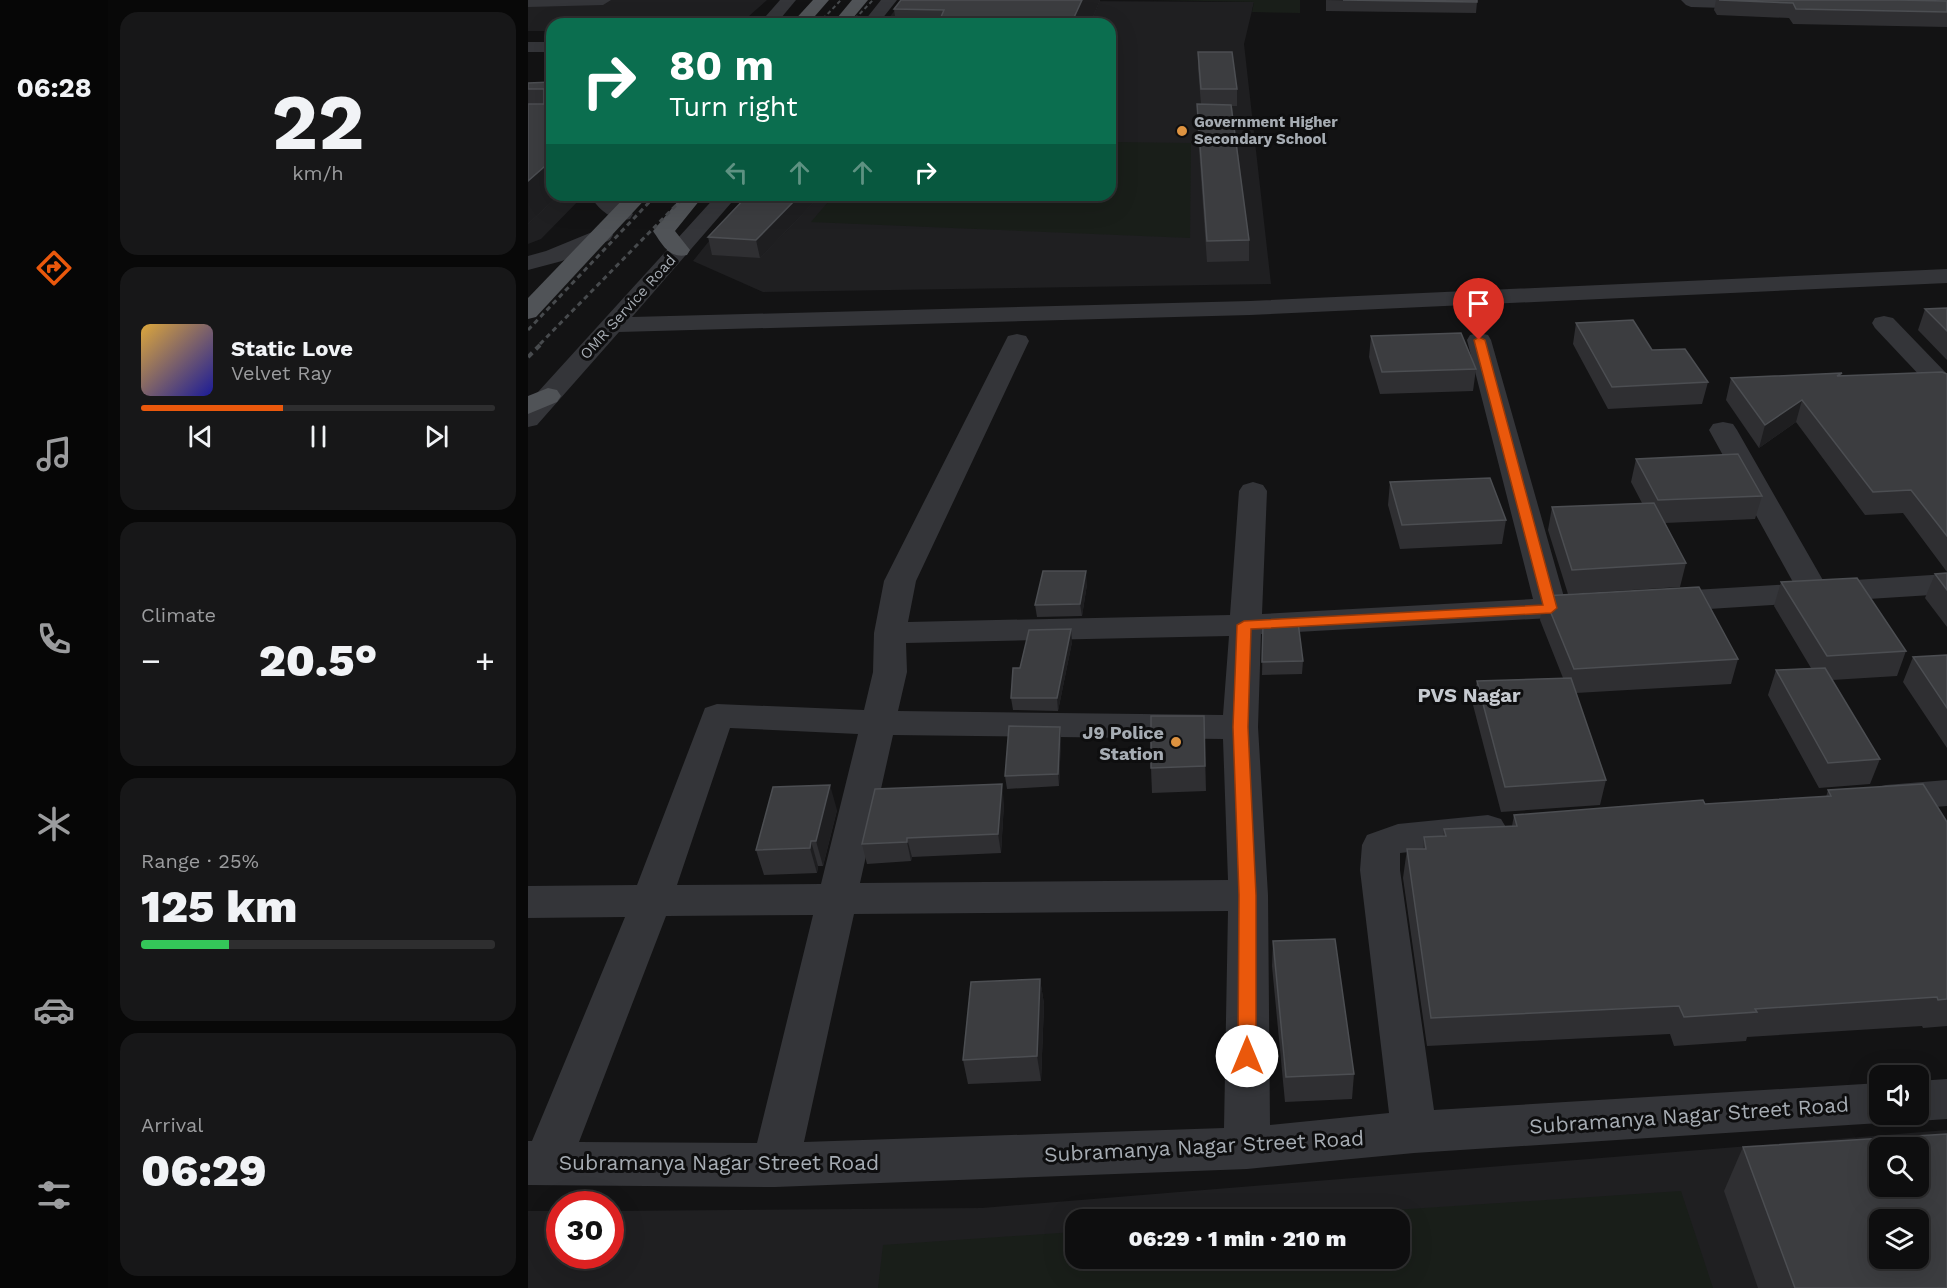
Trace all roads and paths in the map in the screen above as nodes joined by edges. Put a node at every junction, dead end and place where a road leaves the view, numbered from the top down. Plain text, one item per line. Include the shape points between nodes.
1 (603, 0) edge
2 (788, 0) edge
3 (821, 0) edge
4 (860, 0) edge
5 (889, 0) edge
6 (1689, 0) edge
7 (528, 2) edge
8 (1771, 4) edge
9 (772, 18) edge
10 (804, 18) edge
11 (845, 18) edge
12 (875, 18) edge
13 (546, 47) edge
14 (530, 48) edge
15 (604, 201) edge
16 (634, 201) edge
17 (689, 201) edge
18 (723, 201) edge
19 (622, 214) junction
20 (602, 235) junction
21 (679, 250) junction
22 (1947, 258) edge
23 (528, 263) edge
24 (1947, 276) edge
25 (530, 306) edge
26 (629, 306) junction
27 (1884, 323) dead end
28 (611, 326) junction
29 (1479, 340) dead end
30 (1017, 341) dead end
31 (1947, 389) edge
32 (538, 401) edge
33 (528, 419) edge
34 (1723, 430) dead end
35 (1252, 491) dead end
36 (1947, 584) edge
37 (1814, 592) junction
38 (1551, 608) junction
39 (1244, 625) junction
40 (890, 633) junction
41 (879, 723) junction
42 (1240, 727) junction
43 (1947, 793) edge
44 (1853, 801) edge
45 (1524, 826) edge
46 (1248, 895) junction
47 (837, 899) junction
48 (528, 902) edge
49 (651, 902) junction
50 (1947, 1099) edge
51 (1929, 1100) edge
52 (1869, 1104) edge
53 (1414, 1132) junction
54 (1247, 1148) junction
55 (538, 1163) edge
56 (776, 1165) junction

1 - 7 street
2 - 9 street
3 - 10 main road
4 - 11 main road
5 - 12 street
6 - 8 street
13 - 14 street
15 - 19 street
16 - 19 main road
17 - 21 main road via 664,231
18 - 21 street, OMR Service Road
19 - 20 main road
20 - 23 street
20 - 25 main road
21 - 26 street, OMR Service Road
22 - 26 street via 1140,291
24 - 28 street via 1250,308
26 - 28 street, OMR Service Road
27 - 31 street
28 - 32 street, OMR Service Road
29 - 38 street
30 - 40 street via 900,581
32 - 33 street, OMR Service Road
34 - 37 street
35 - 39 street
36 - 37 street
37 - 38 street
38 - 39 street
39 - 40 street
39 - 42 street
40 - 41 street via 890,672
41 - 42 street
41 - 47 street
41 - 49 street via 717,716
42 - 46 street
43 - 44 street
45 - 53 street via 1398,838 1382,846 1380,870
46 - 47 street
46 - 54 street
47 - 49 street
47 - 56 street
48 - 49 street
49 - 55 street
50 - 51 street
52 - 53 street, Subramanya Nagar Street Road
53 - 54 street, Subramanya Nagar Street Road
54 - 56 street, Subramanya Nagar Street Road
55 - 56 street, Subramanya Nagar Street Road

